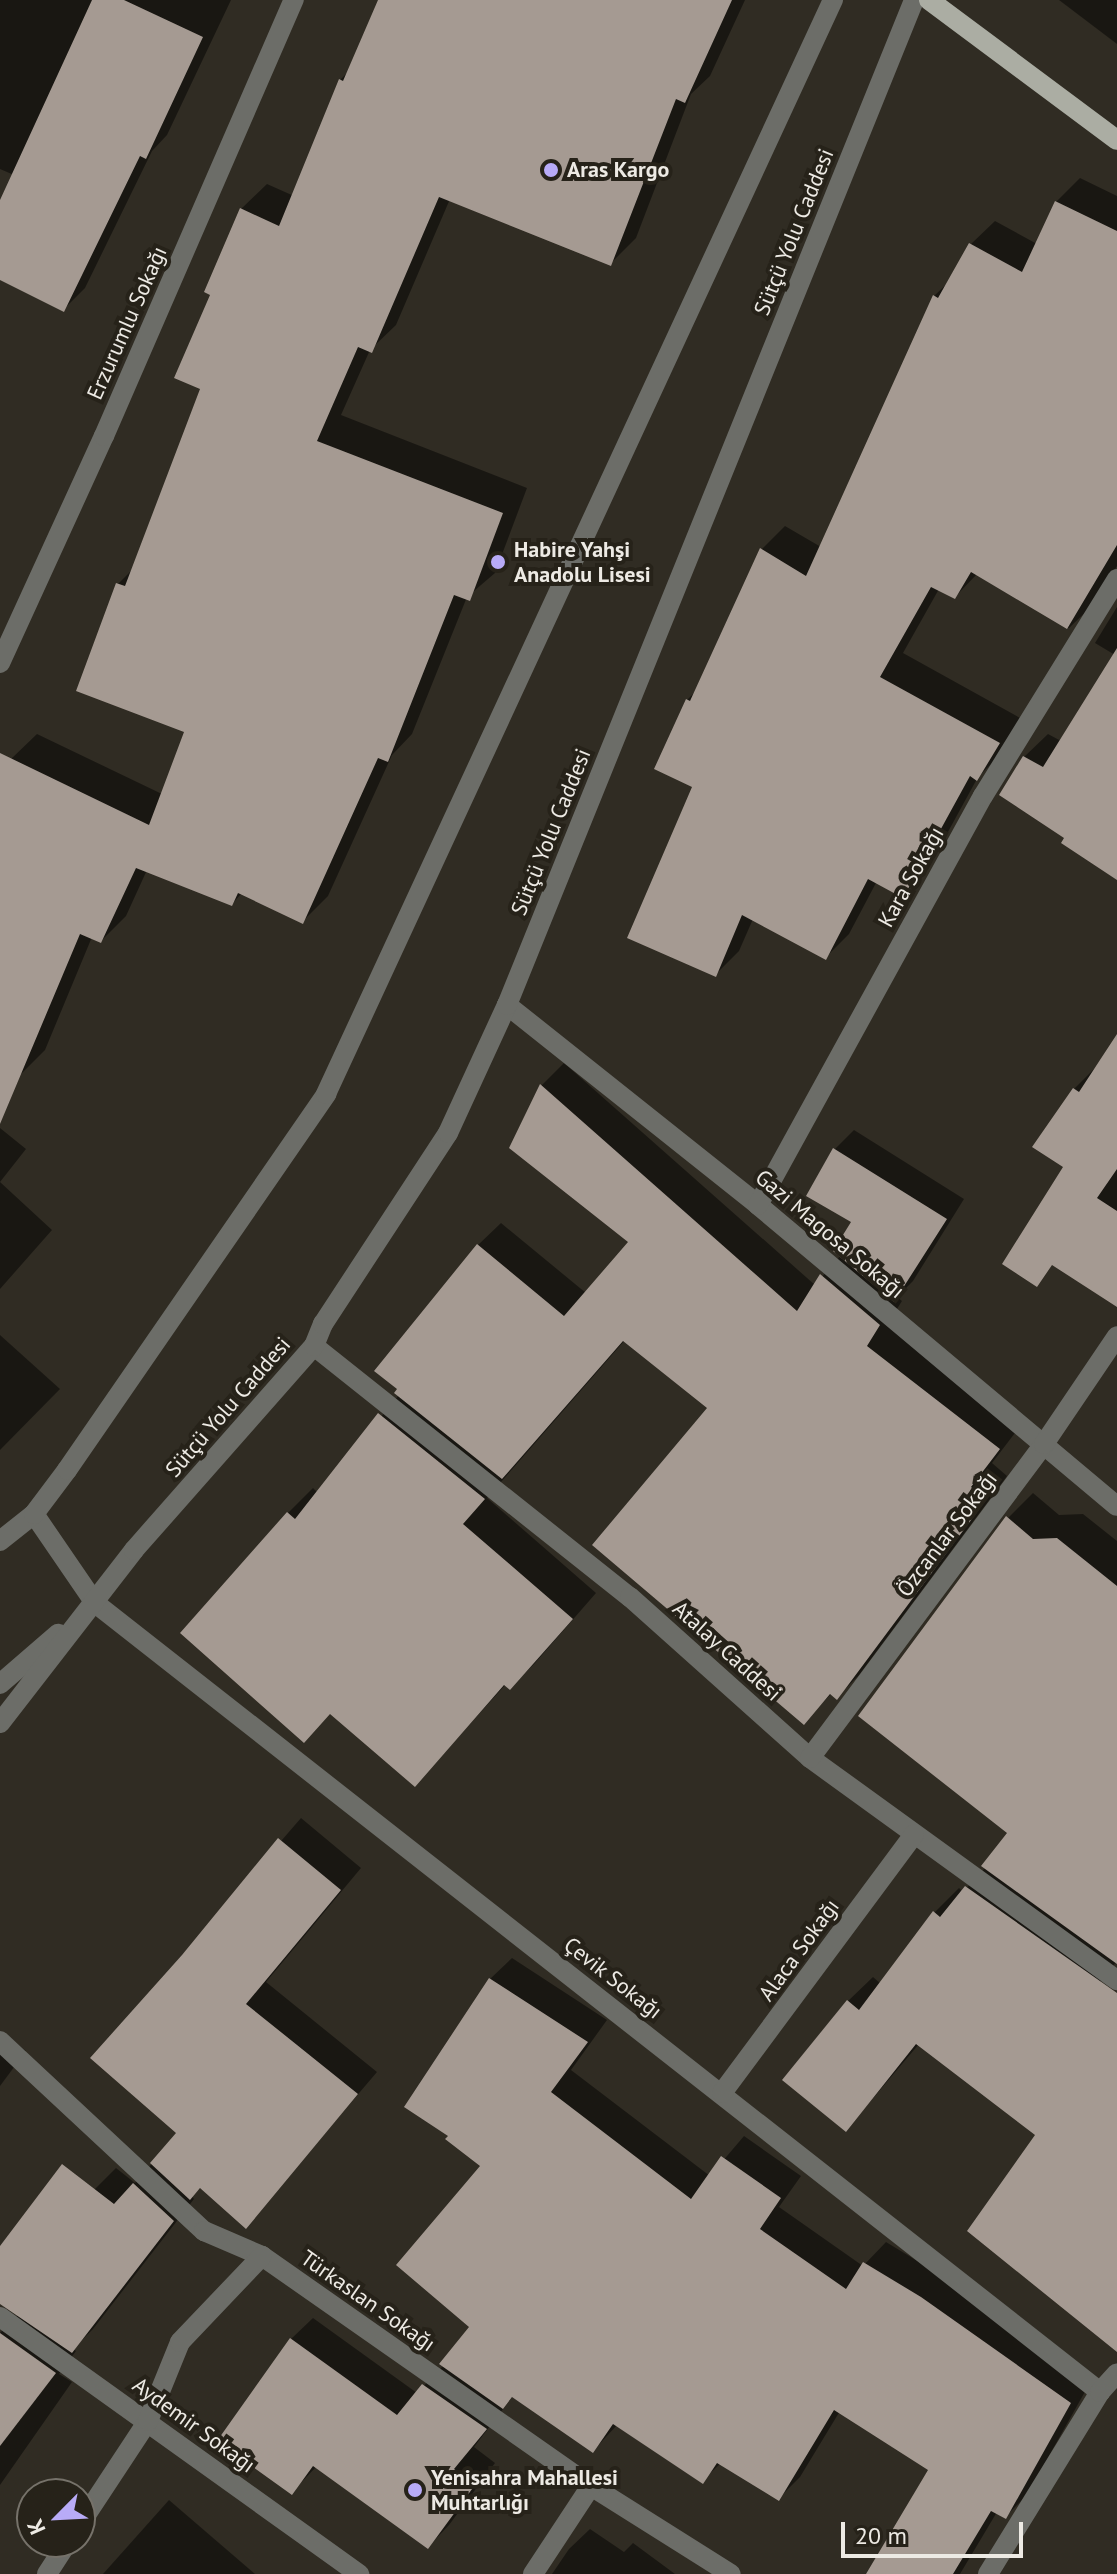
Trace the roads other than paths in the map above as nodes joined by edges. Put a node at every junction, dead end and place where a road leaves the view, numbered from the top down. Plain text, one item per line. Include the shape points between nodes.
1 (294, 0) edge
2 (833, 0) edge
3 (914, 0) edge
4 (929, 0) edge
5 (1117, 140) edge
6 (1117, 579) edge
7 (0, 663) edge
8 (507, 1005) junction
9 (758, 1205) junction
10 (1117, 1336) edge
11 (314, 1346) junction
12 (1044, 1444) junction
13 (1117, 1506) edge
14 (34, 1514) junction
15 (0, 1541) edge
16 (95, 1603) junction
17 (0, 1684) edge
18 (0, 1723) edge
19 (810, 1758) junction
20 (914, 1834) junction
21 (1117, 1980) edge
22 (0, 2041) edge
23 (722, 2093) junction
24 (262, 2256) junction
25 (0, 2317) edge
26 (1117, 2373) edge
27 (1100, 2392) junction
28 (148, 2421) junction
29 (591, 2486) junction
30 (96, 2500) edge
31 (359, 2574) edge
32 (533, 2574) edge
33 (731, 2574) edge
34 (988, 2574) edge

1 - 7 street, Erzurumlu Sokağı
2 - 14 street via 326,1094
3 - 8 street, Sütçü Yolu Caddesi
4 - 5 main road
6 - 9 street, Kara Sokağı via 983,796
8 - 9 street, Gazi Magosa Sokağı
8 - 11 street, Sütçü Yolu Caddesi via 448,1133 323,1324
9 - 12 street, Gazi Magosa Sokağı
10 - 12 street, Özcanlar Sokağı
11 - 16 street, Sütçü Yolu Caddesi via 134,1550
11 - 19 street, Atalay Caddesi via 630,1597
12 - 13 street, Gazi Magosa Sokağı
12 - 19 street, Özcanlar Sokağı
14 - 15 street
14 - 16 street, Çevik Sokağı
16 - 17 street, Sütçü Yolu Caddesi
16 - 18 street, Sütçü Yolu Caddesi
16 - 23 street, Çevik Sokağı
19 - 20 street, Atalay Caddesi
20 - 21 street, Atalay Caddesi
20 - 23 street, Alaca Sokağı
22 - 24 street, Türkaslan Sokağı via 204,2231
23 - 27 street, Çevik Sokağı
24 - 28 street via 180,2342
24 - 29 street, Türkaslan Sokağı
25 - 28 street, Aydemir Sokağı
26 - 27 street
27 - 34 street
28 - 30 street
28 - 31 street, Aydemir Sokağı
29 - 32 street
29 - 33 street, Türkaslan Sokağı

